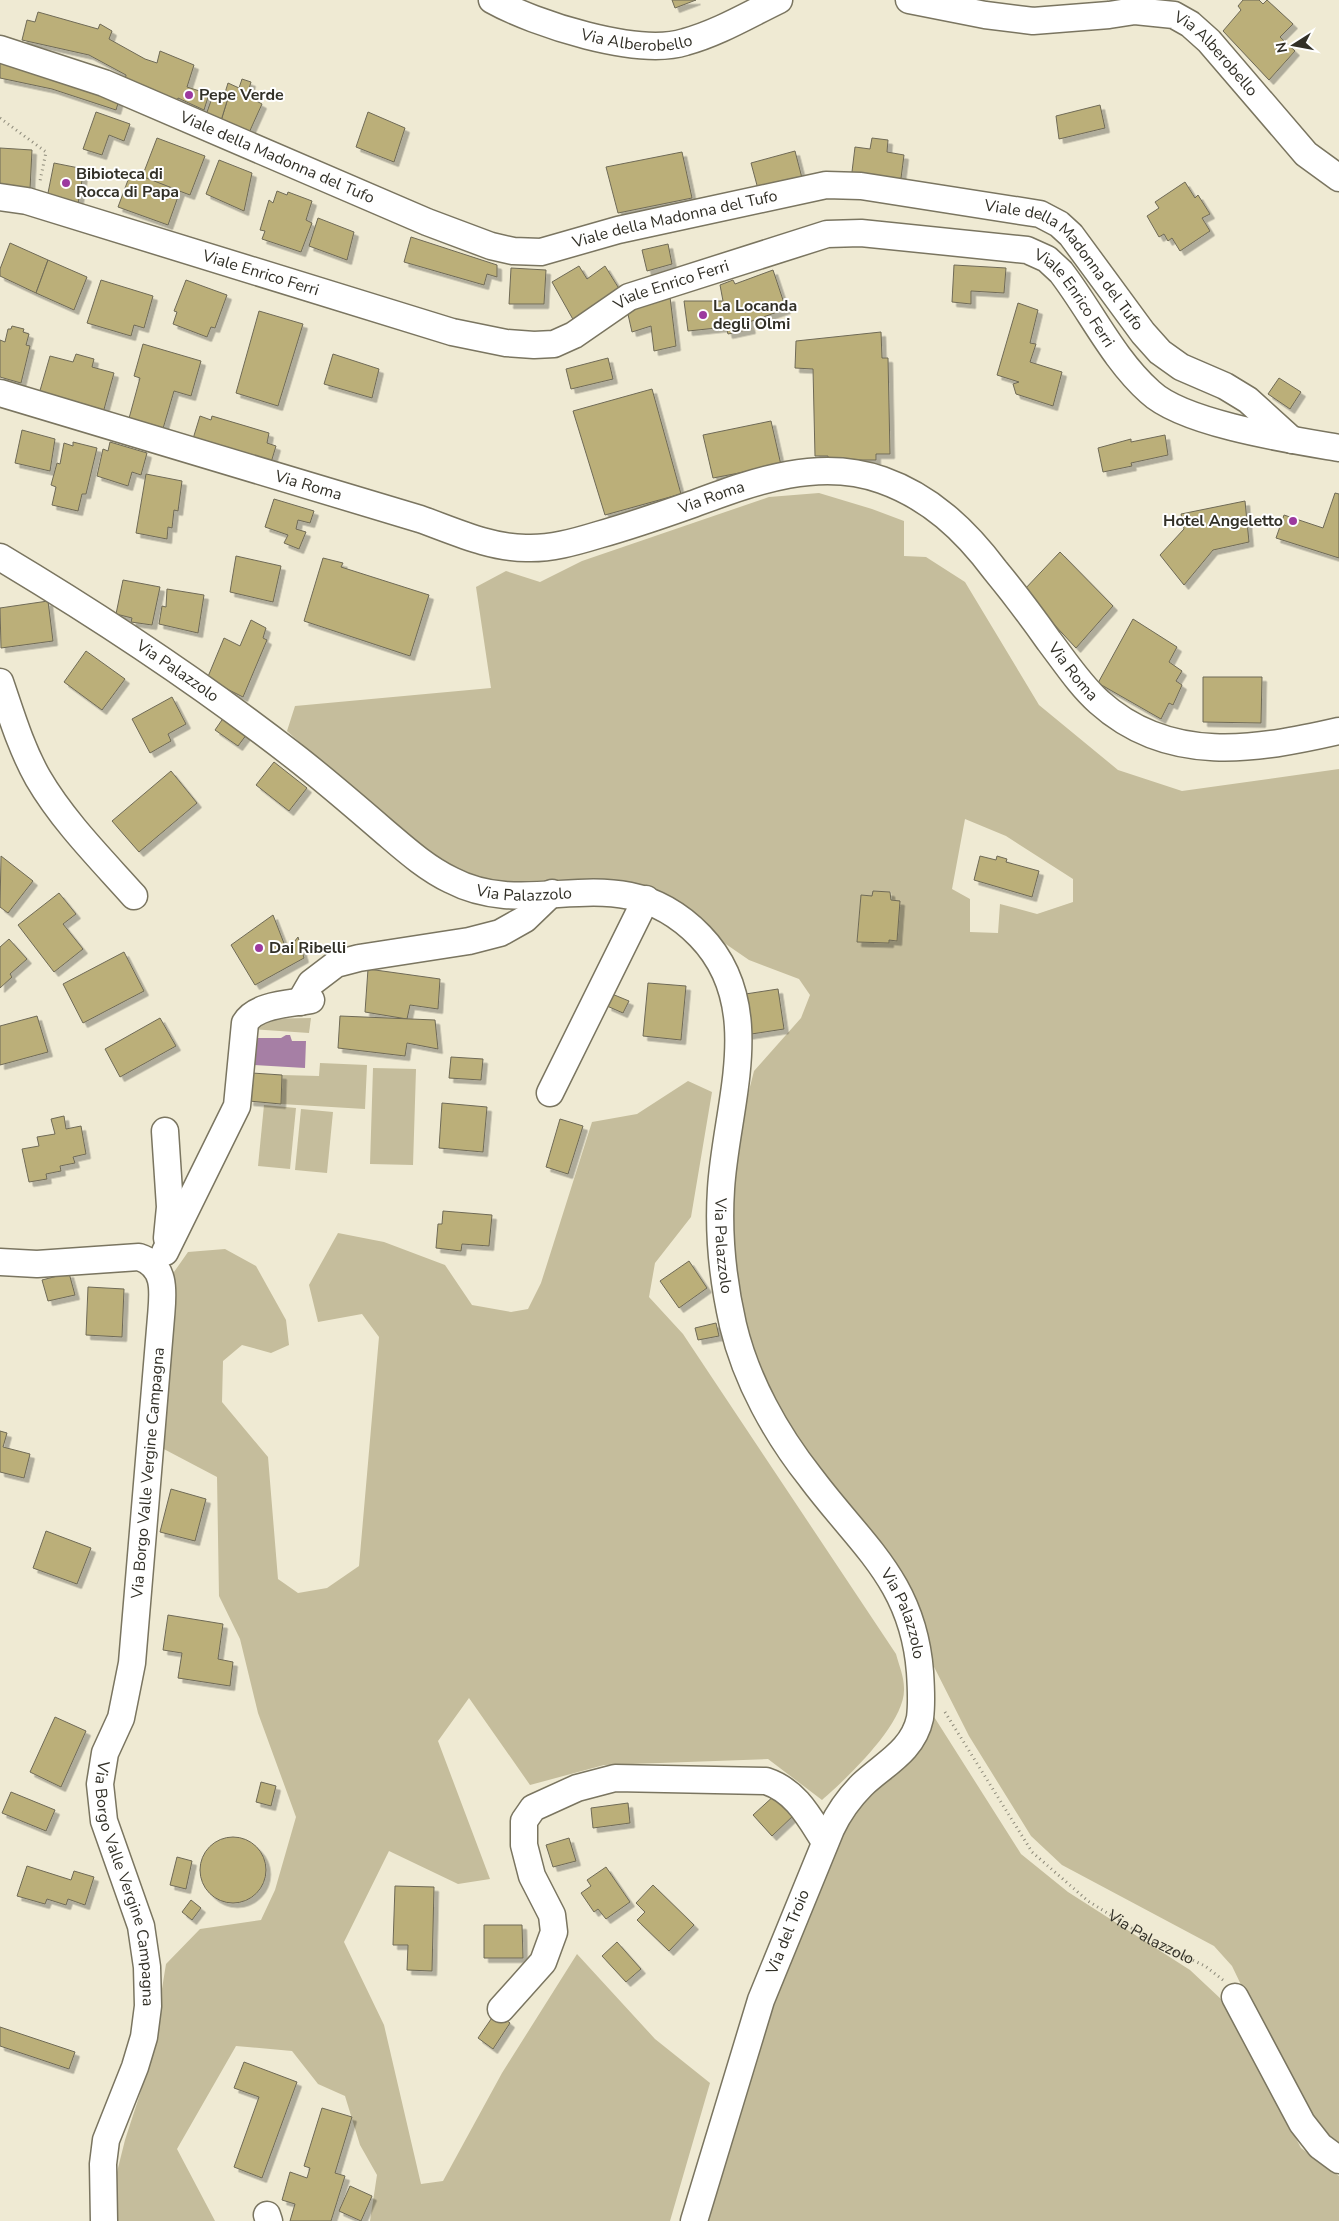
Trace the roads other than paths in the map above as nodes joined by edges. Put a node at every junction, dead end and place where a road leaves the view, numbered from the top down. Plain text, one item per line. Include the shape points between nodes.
1 (492, 0) edge
2 (779, 0) edge
3 (909, 0) edge
4 (0, 49) edge
5 (1339, 178) edge
6 (0, 197) edge
7 (0, 393) edge
8 (1292, 440) junction
9 (1339, 448) edge
10 (0, 557) edge
11 (0, 682) edge
12 (1339, 731) edge
13 (552, 894) junction
14 (134, 896) dead end
15 (646, 899) junction
16 (550, 1093) dead end
17 (165, 1131) dead end
18 (0, 1262) edge
19 (163, 1264) junction
20 (920, 1671) joint
21 (825, 1842) junction
22 (1235, 1997) road end
23 (502, 2009) dead end
24 (1339, 2160) edge
25 (104, 2221) edge
26 (694, 2221) edge

1 - 2 street, Via Alberobello via 556,26 616,42 658,47 704,36
3 - 5 street, Via Alberobello via 1033,21 1135,11 1174,15 1209,41 1306,154
4 - 8 street, Viale della Madonna del Tufo via 104,83 426,222 513,251 541,252 618,230 826,184 861,186 1040,214 1071,235 1160,352 1181,367 1248,400
6 - 8 street, Viale Enrico Ferri via 35,203 457,334 519,345 547,345 561,341 636,294 827,234 861,233 1027,250 1047,258 1060,272 1137,379 1159,399 1222,423
7 - 12 street, Via Roma via 512,548 556,546 592,537 773,477 818,472 869,476 910,492 962,530 1076,677 1099,702 1127,721 1173,742 1215,749 1255,746
8 - 9 street, Viale Enrico Ferri
10 - 13 street, Via Palazzolo via 216,697 444,877 496,893
11 - 14 street via 26,752 46,792
13 - 15 street, Via Palazzolo via 607,893
13 - 19 street via 526,919 500,933 336,964 311,983 305,1001 260,1011 248,1017 237,1106
15 - 16 street
15 - 20 street, Via Palazzolo via 688,925 710,947 727,976 737,1012 740,1052 724,1150 720,1214 724,1270 738,1344 763,1402 791,1450 895,1584 913,1628
17 - 19 street, Via Borgo Valle Vergine Campagna via 170,1207
18 - 19 street via 38,1264 138,1256
19 - 25 street, Via Borgo Valle Vergine Campagna via 132,1664 121,1718 105,1753 100,1784 104,1821 141,1926 148,2006 136,2067 106,2140
20 - 21 street, Via del Troio via 920,1717 911,1740 893,1761 868,1779 847,1801
21 - 23 street via 792,1795 766,1781 624,1777 594,1782 541,1804 527,1815 523,1838 532,1876 552,1915 552,1941 540,1967
21 - 26 street, Via del Troio via 761,2000
22 - 24 street via 1302,2123 1320,2146

